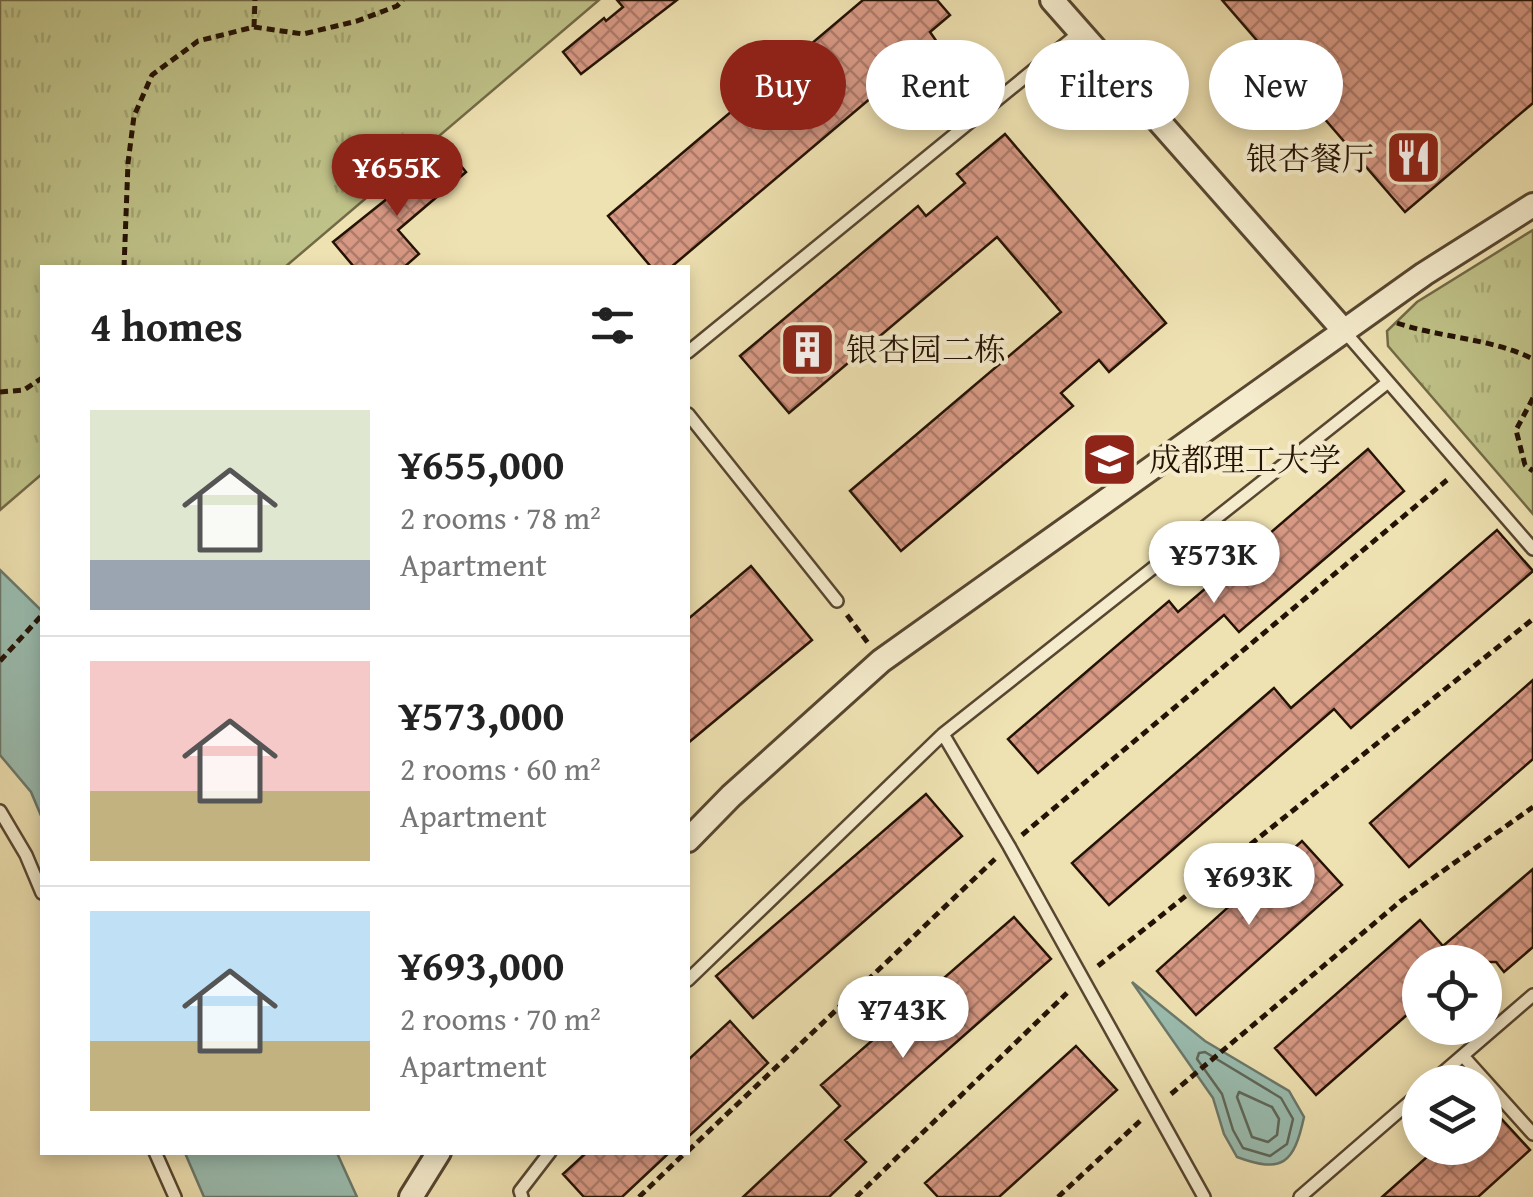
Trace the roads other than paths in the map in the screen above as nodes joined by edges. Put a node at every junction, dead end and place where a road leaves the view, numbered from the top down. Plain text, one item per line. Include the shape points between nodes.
1 (1052, 0) edge
2 (1079, 32) junction
3 (1533, 205) edge
4 (1345, 332) junction
5 (690, 350) edge
6 (1387, 383) junction
7 (690, 417) edge
8 (1533, 549) edge
9 (837, 601) road end
10 (943, 734) junction
11 (0, 811) edge
12 (690, 838) edge
13 (40, 889) edge
14 (690, 978) edge
15 (1533, 995) edge
16 (1463, 1056) junction
17 (1452, 1065) edge
18 (1402, 1109) edge
19 (1533, 1134) edge
20 (157, 1155) edge
21 (437, 1155) edge
22 (548, 1155) edge
23 (175, 1197) edge
24 (411, 1197) edge
25 (522, 1197) edge
26 (1204, 1197) edge
27 (1300, 1197) edge

1 - 2 street
2 - 4 street
2 - 5 lane
3 - 4 street
4 - 6 lane
4 - 12 street via 882,662
6 - 8 lane
6 - 10 lane
7 - 9 lane
10 - 14 lane
10 - 26 lane
11 - 13 lane
15 - 16 lane
16 - 17 lane
16 - 19 lane
18 - 27 lane
20 - 23 lane
21 - 24 street
22 - 25 lane

